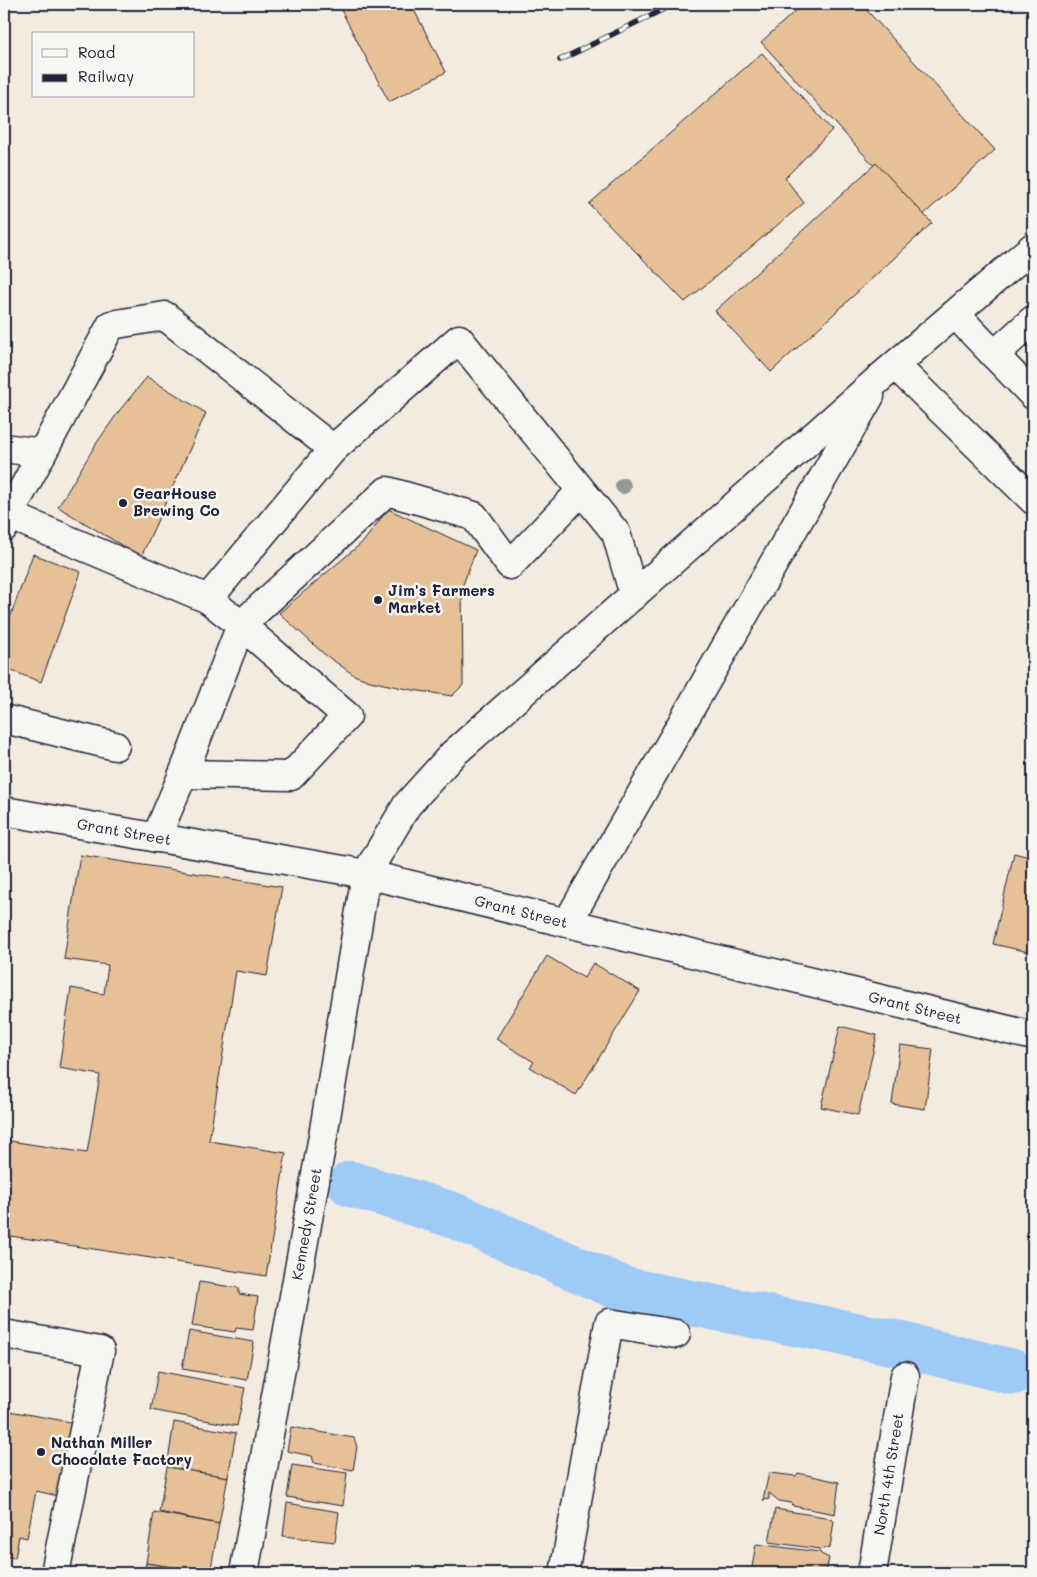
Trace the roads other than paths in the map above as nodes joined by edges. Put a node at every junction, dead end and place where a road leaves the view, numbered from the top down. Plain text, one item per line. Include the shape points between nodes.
1 (1033, 247) edge
2 (955, 314) junction
3 (1033, 320) edge
4 (994, 355) junction
5 (888, 371) junction
6 (1033, 395) edge
7 (4, 448) edge
8 (332, 449) junction
9 (42, 454) junction
10 (582, 491) junction
11 (1033, 500) edge
12 (6, 521) edge
13 (634, 595) junction
14 (208, 599) junction
15 (241, 625) junction
16 (4, 719) edge
17 (115, 746) dead end
18 (183, 774) junction
19 (4, 811) edge
20 (156, 838) junction
21 (366, 874) junction
22 (567, 923) junction
23 (1033, 1036) edge
24 (4, 1334) edge
25 (676, 1334) dead end
26 (905, 1376) dead end
27 (55, 1573) edge
28 (244, 1573) edge
29 (564, 1573) edge
30 (872, 1573) edge

1 - 2 street
2 - 4 street
2 - 5 street
3 - 4 street
4 - 6 street
5 - 11 street
5 - 13 street
5 - 22 street
7 - 9 street
8 - 9 street via 165,316 111,325
8 - 10 street via 459,339
8 - 14 street
9 - 12 street
10 - 13 street via 616,533
10 - 15 street via 510,565 474,516 387,491
12 - 14 street
13 - 21 street via 453,754 407,805
14 - 15 street
15 - 18 street
15 - 18 street via 347,716 291,776
16 - 17 street
18 - 20 street
19 - 20 street, Grant Street
20 - 21 street, Grant Street
21 - 22 street, Grant Street
21 - 28 street, Kennedy Street via 323,1136
22 - 23 street, Grant Street
24 - 27 street via 100,1351
25 - 29 street via 609,1322
26 - 30 street, North 4th Street

